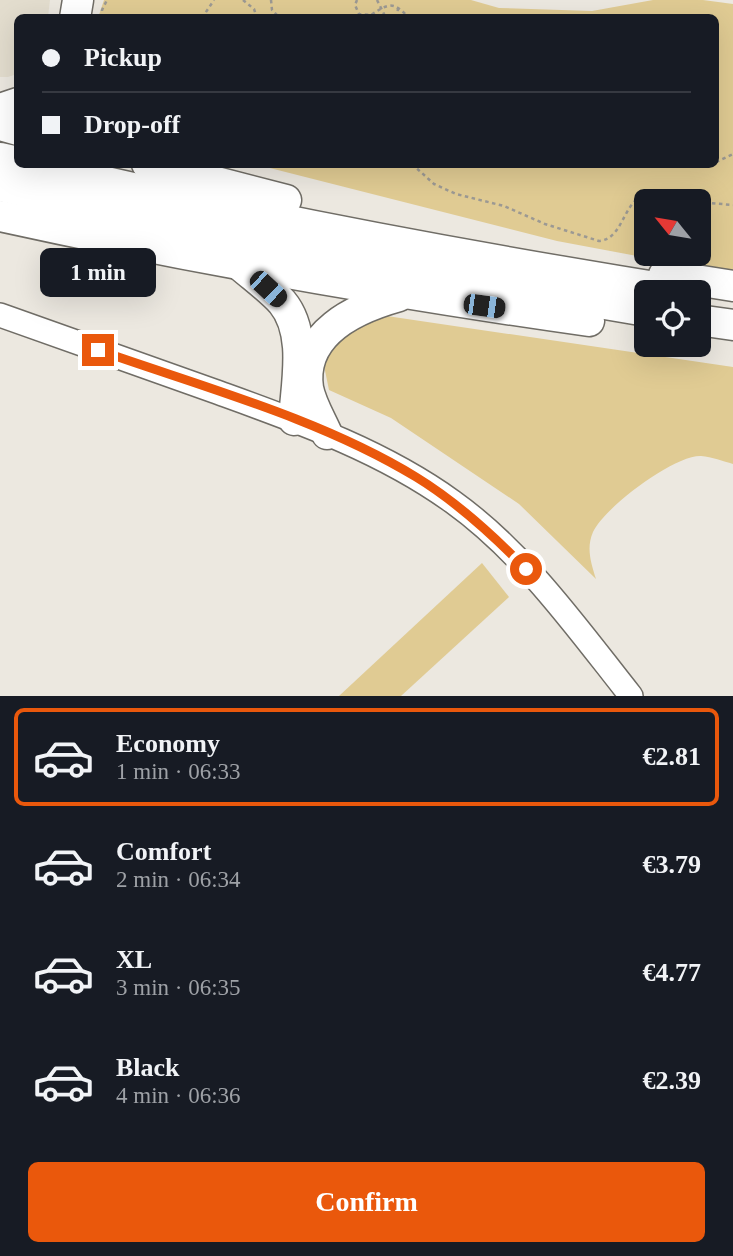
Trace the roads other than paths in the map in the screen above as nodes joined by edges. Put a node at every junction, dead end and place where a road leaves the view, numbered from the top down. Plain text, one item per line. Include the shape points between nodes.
1 (46, 168) edge
2 (162, 168) edge
3 (0, 187) edge
4 (272, 198) junction
5 (0, 216) edge
6 (322, 228) junction
7 (240, 266) junction
8 (634, 283) edge
9 (733, 286) edge
10 (403, 294) junction
11 (711, 296) edge
12 (733, 300) edge
13 (634, 309) edge
14 (0, 315) edge
15 (711, 323) edge
16 (733, 327) edge
17 (634, 328) edge
18 (711, 330) edge
19 (294, 420) junction
20 (327, 434) junction
21 (631, 696) edge

1 - 6 highway
2 - 4 highway
3 - 13 highway via 408,271
4 - 6 highway
4 - 9 highway via 562,257
5 - 7 highway
6 - 8 highway
7 - 10 highway
7 - 19 highway via 283,303 292,320 298,344
10 - 17 highway
10 - 20 highway via 348,315 315,348 308,388
11 - 12 highway
14 - 19 main road
15 - 16 highway
16 - 18 highway
19 - 20 main road
20 - 21 main road via 416,477 495,537 557,604

